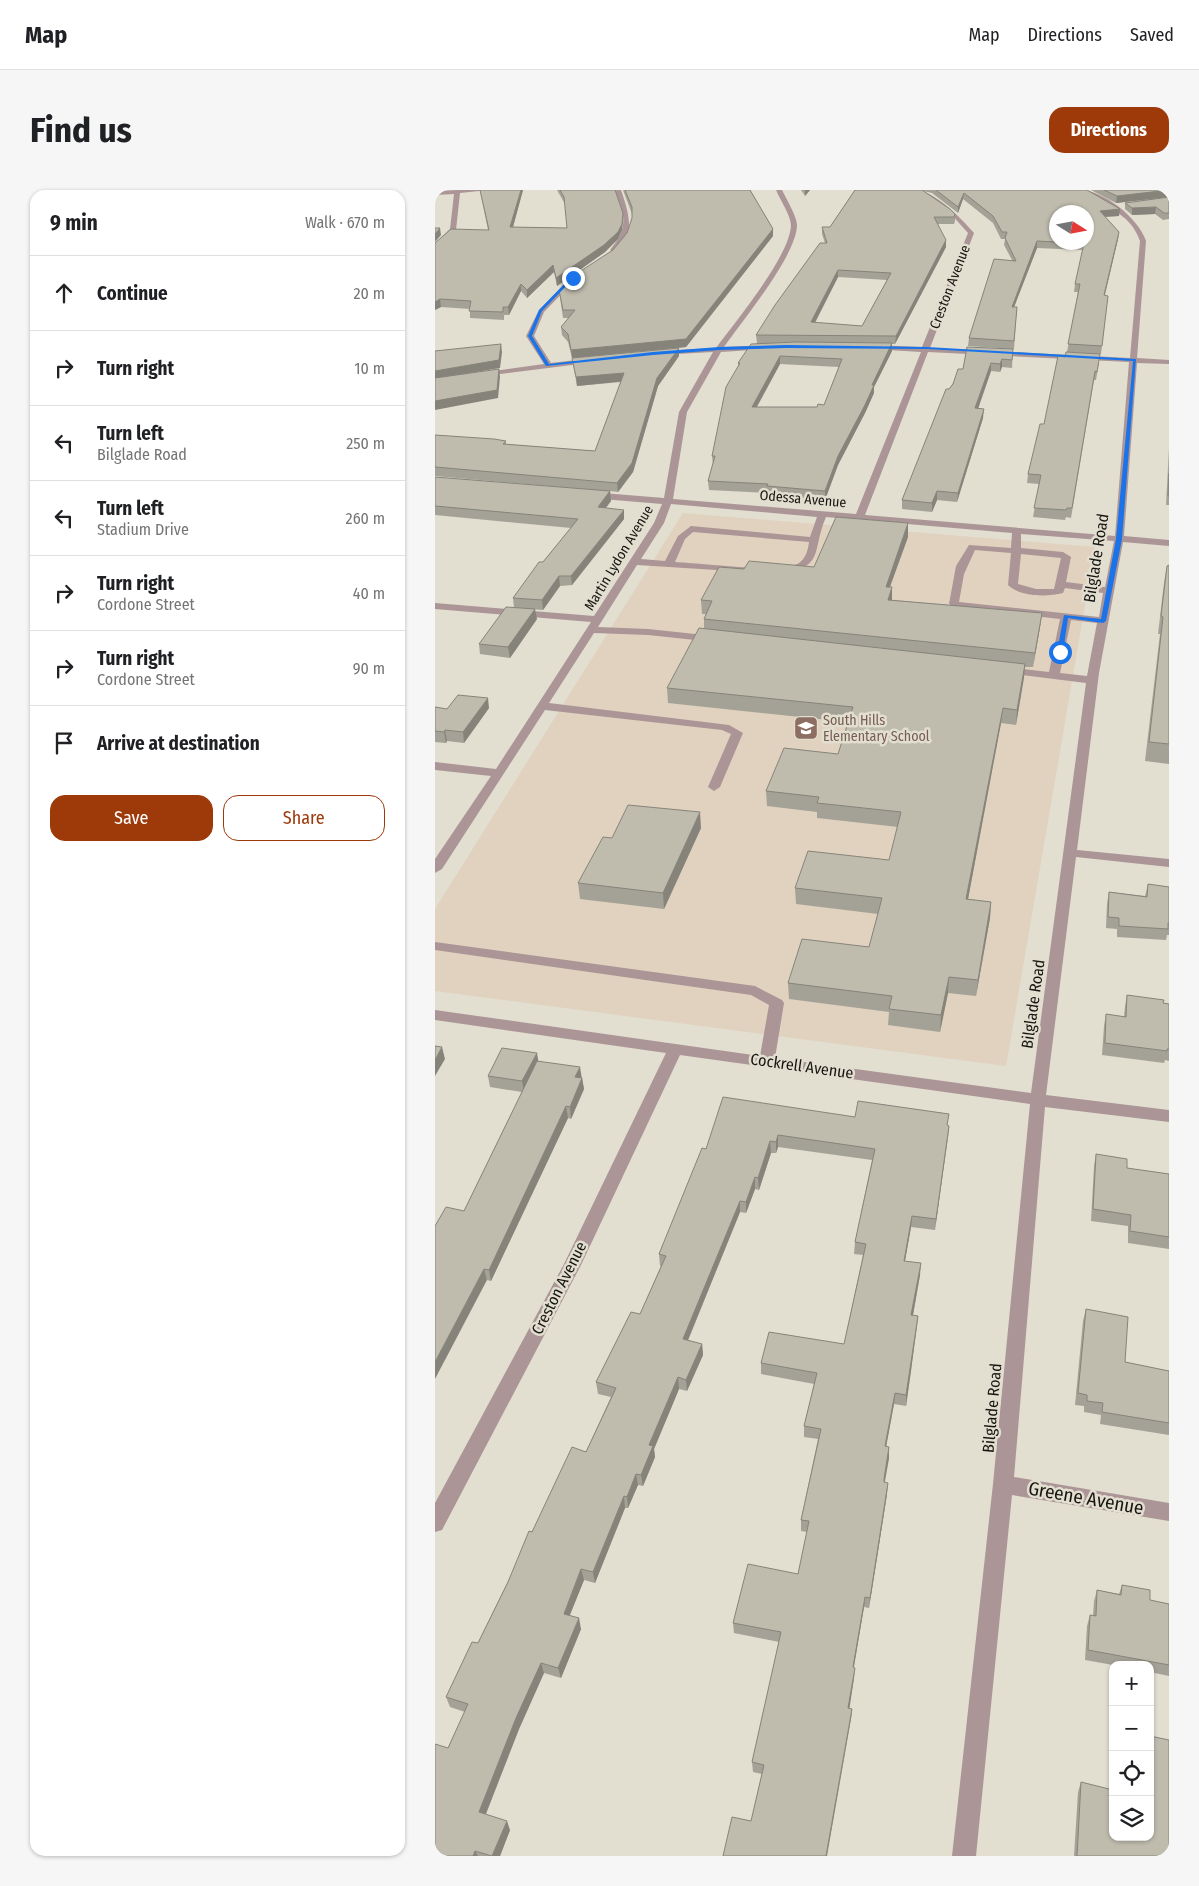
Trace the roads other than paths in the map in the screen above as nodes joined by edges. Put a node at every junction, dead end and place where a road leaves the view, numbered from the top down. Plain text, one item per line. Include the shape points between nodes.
1 (486, 190) edge
2 (618, 190) edge
3 (779, 190) edge
4 (918, 190) edge
5 (1083, 190) edge
6 (457, 192) junction
7 (435, 193) edge
8 (435, 247) edge
9 (609, 254) edge
10 (580, 274) edge
11 (867, 346) edge
12 (776, 347) edge
13 (719, 348) junction
14 (927, 348) junction
15 (653, 354) edge
16 (598, 359) edge
17 (1135, 360) junction
18 (1169, 362) edge
19 (548, 365) junction
20 (472, 376) edge
21 (580, 494) edge
22 (668, 501) junction
23 (821, 515) junction
24 (859, 518) junction
25 (1017, 530) junction
26 (1119, 539) junction
27 (815, 540) junction
28 (1169, 543) edge
29 (1016, 551) junction
30 (634, 562) junction
31 (669, 564) junction
32 (1062, 585) junction
33 (1109, 591) junction
34 (435, 606) edge
35 (1066, 616) junction
36 (597, 619) junction
37 (1103, 621) junction
38 (590, 630) junction
39 (727, 640) edge
40 (995, 668) edge
41 (1054, 675) junction
42 (1093, 680) junction
43 (542, 706) junction
44 (435, 766) edge
45 (499, 773) junction
46 (714, 787) dead end
47 (1072, 853) junction
48 (1169, 863) edge
49 (435, 869) edge
50 (435, 946) edge
51 (435, 1015) edge
52 (675, 1049) junction
53 (767, 1062) junction
54 (1038, 1100) junction
55 (1169, 1116) edge
56 (1003, 1484) junction
57 (1169, 1512) edge
58 (435, 1523) edge
59 (964, 1856) edge

1 - 6 street
2 - 9 street via 628,219 626,235
3 - 13 street, Martin Lydon Avenue via 794,224 791,239 762,289
4 - 14 street, Creston Avenue via 953,213 971,233
5 - 17 street, Bilglade Road via 1119,207 1141,232
6 - 7 street
6 - 8 street via 453,230
10 - 19 street via 541,311 530,336
11 - 14 street
12 - 13 street
13 - 15 street
13 - 22 street, Martin Lydon Avenue via 683,412
14 - 17 street
14 - 24 street, Creston Avenue
16 - 19 street
17 - 18 street
17 - 26 street, Bilglade Road
19 - 20 street
21 - 22 street, Odessa Avenue
22 - 23 street, Odessa Avenue
22 - 30 street, Martin Lydon Avenue via 659,523
23 - 24 street, Odessa Avenue
23 - 27 street
24 - 25 street, Odessa Avenue
25 - 26 street, Odessa Avenue
25 - 29 street
26 - 28 street, Odessa Avenue
26 - 33 street, Bilglade Road
27 - 31 street via 805,564 792,570
27 - 31 street via 691,529 681,538
29 - 32 street via 1066,557
29 - 32 street via 1013,585 1050,592 1059,591
29 - 35 street via 972,547 967,552 955,589 954,604
30 - 31 street
30 - 36 street, Martin Lydon Avenue
32 - 33 street
33 - 37 street, Bilglade Road
34 - 36 street
35 - 37 street
35 - 41 street
36 - 38 street, Martin Lydon Avenue
37 - 42 street, Bilglade Road
38 - 39 street
38 - 43 street, Martin Lydon Avenue
40 - 41 street
41 - 42 street
42 - 47 street, Bilglade Road
43 - 45 street, Martin Lydon Avenue
43 - 46 street via 725,727 737,733
44 - 45 street
45 - 49 street, Martin Lydon Avenue
47 - 48 street
47 - 54 street, Bilglade Road
50 - 53 street via 755,991 777,1003
51 - 52 street, Cockrell Avenue
52 - 53 street, Cockrell Avenue
52 - 58 street, Creston Avenue via 571,1265
53 - 54 street, Cockrell Avenue
54 - 55 street, Cockrell Avenue
54 - 56 street, Bilglade Road
56 - 57 street, Greene Avenue
56 - 59 street, Bilglade Road

